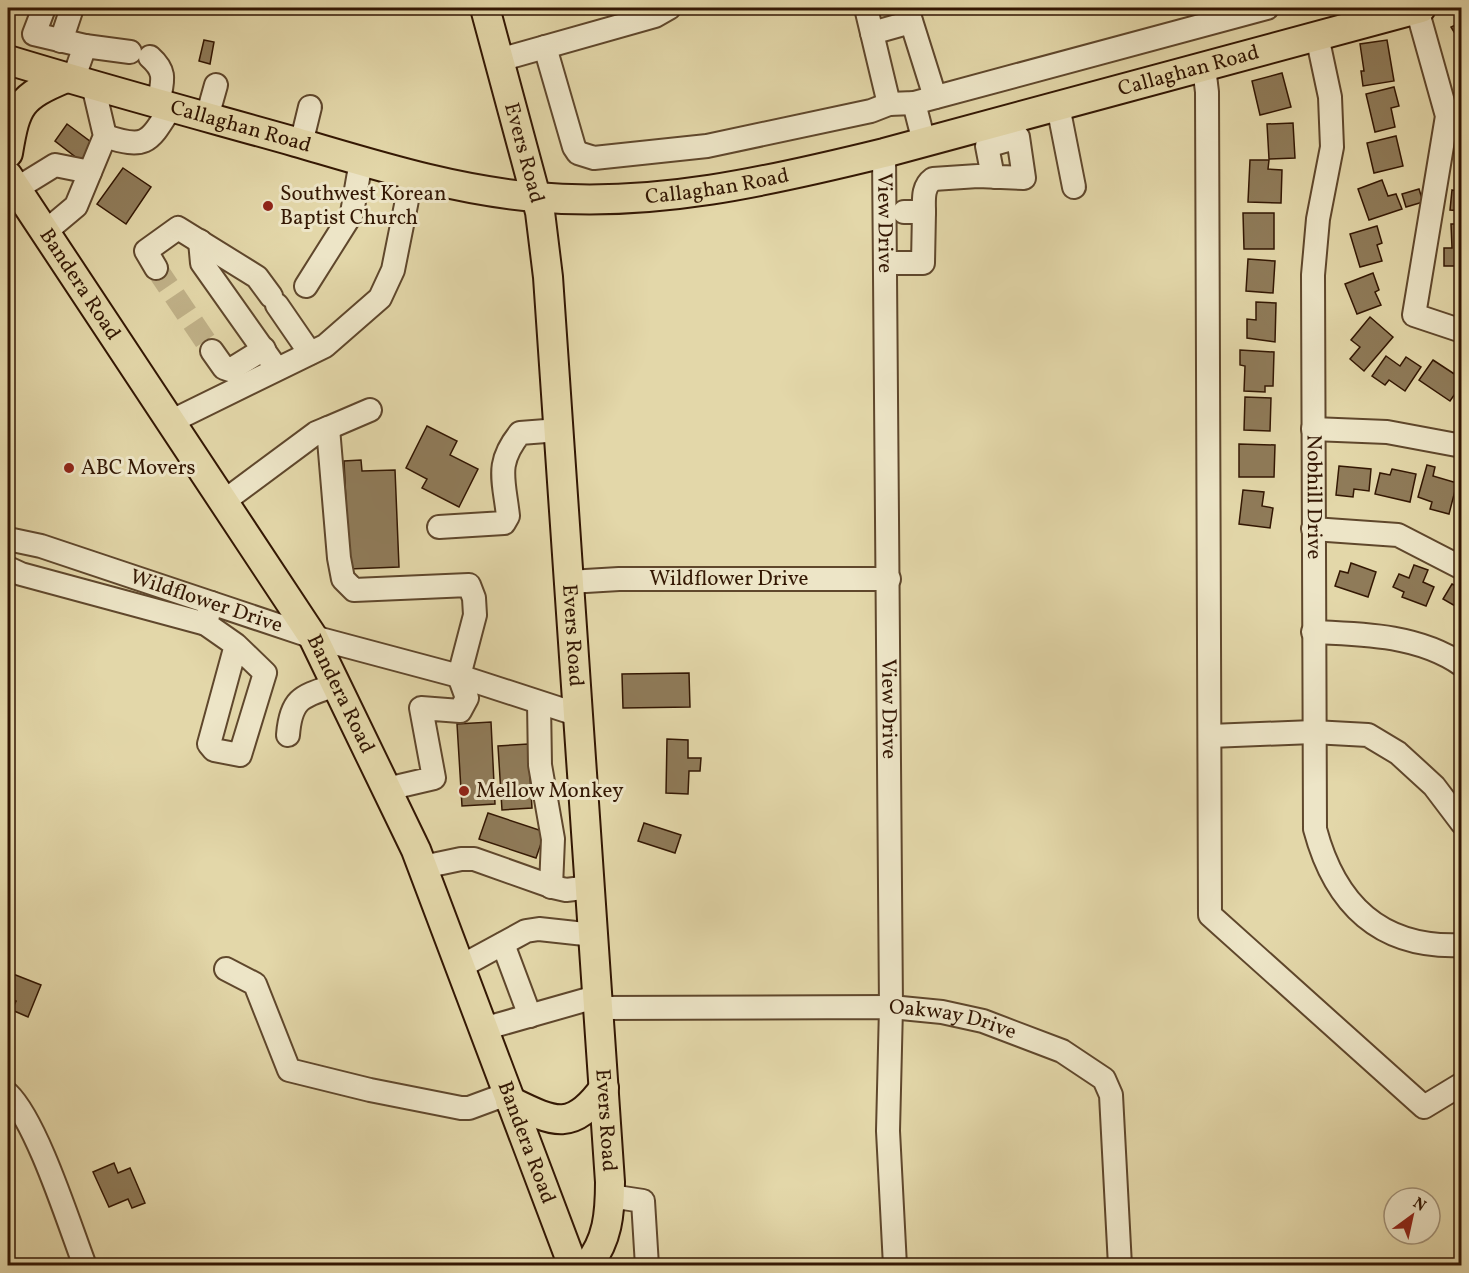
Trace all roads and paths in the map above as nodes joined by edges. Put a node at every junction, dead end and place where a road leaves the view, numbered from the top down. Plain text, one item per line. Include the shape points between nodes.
1 (44, 8) edge
2 (72, 8) edge
3 (485, 8) edge
4 (669, 8) edge
5 (866, 8) edge
6 (1267, 8) edge
7 (1419, 8) edge
8 (909, 15) edge
9 (872, 33) junction
10 (1317, 36) junction
11 (61, 41) junction
12 (86, 46) junction
13 (545, 47) junction
14 (8, 60) edge
15 (500, 60) junction
16 (1204, 67) junction
17 (77, 81) junction
18 (216, 85) dead end
19 (925, 100) junction
20 (890, 104) junction
21 (165, 106) junction
22 (1058, 106) junction
23 (310, 107) dead end
24 (207, 117) junction
25 (105, 136) junction
26 (924, 142) junction
27 (301, 144) junction
28 (8, 153) edge
29 (884, 153) junction
30 (361, 161) junction
31 (90, 172) junction
32 (412, 175) junction
33 (993, 177) dead end
34 (12, 182) edge
35 (1074, 187) dead end
36 (536, 198) junction
37 (45, 232) junction
38 (200, 241) junction
39 (886, 263) junction
40 (156, 268) tunnel mouth
41 (306, 286) dead end
42 (1461, 331) edge
43 (264, 349) junction
44 (212, 351) tunnel mouth
45 (310, 353) junction
46 (277, 369) junction
47 (370, 410) dead end
48 (170, 422) junction
49 (328, 428) junction
50 (559, 429) junction
51 (1313, 429) junction
52 (1461, 446) edge
53 (223, 502) junction
54 (439, 527) dead end
55 (1313, 529) junction
56 (8, 539) edge
57 (8, 554) edge
58 (8, 568) edge
59 (1461, 568) edge
60 (889, 579) junction
61 (569, 582) junction
62 (209, 614) junction
63 (1313, 632) junction
64 (313, 637) junction
65 (236, 645) dead end
66 (1461, 665) edge
67 (459, 676) junction
68 (336, 685) junction
69 (539, 703) junction
70 (579, 715) junction
71 (1313, 732) junction
72 (288, 735) dead end
73 (1210, 736) junction
74 (387, 789) junction
75 (1461, 823) edge
76 (423, 867) junction
77 (551, 886) junction
78 (591, 887) junction
79 (594, 935) junction
80 (503, 944) junction
81 (1461, 945) edge
82 (460, 967) junction
83 (225, 969) dead end
84 (599, 1002) junction
85 (891, 1006) junction
86 (530, 1016) junction
87 (483, 1029) junction
88 (1461, 1084) edge
89 (604, 1088) junction
90 (8, 1094) edge
91 (509, 1098) junction
92 (623, 1215) junction
93 (646, 1261) edge
94 (86, 1266) edge
95 (573, 1266) edge
96 (587, 1266) edge
97 (895, 1266) edge
98 (1120, 1266) edge

1 - 11 street via 34,34
2 - 11 street
3 - 15 main road, Evers Road
4 - 13 street via 655,16
5 - 9 street
6 - 19 street, Callaghan Road
7 - 10 main road, Callaghan Road
7 - 42 street via 1447,116 1414,315
8 - 9 street
8 - 19 street
9 - 20 street
10 - 16 main road, Callaghan Road
10 - 51 street, Nobhill Drive via 1330,98 1332,147 1314,246
11 - 12 street
12 - 17 street
12 - 21 street via 140,54 161,67
13 - 15 street
13 - 20 street, Callaghan Road via 569,136 578,153 594,158 707,146
14 - 17 main road, Callaghan Road
15 - 36 main road, Evers Road
16 - 22 main road, Callaghan Road
16 - 73 street via 1209,276
17 - 21 main road, Callaghan Road
17 - 25 street
17 - 28 main road via 29,97 20,106
18 - 24 street
19 - 20 street, Callaghan Road
19 - 26 street
21 - 24 main road, Callaghan Road
21 - 25 street via 154,134 141,143 129,144
22 - 26 main road, Callaghan Road
22 - 35 street
23 - 27 street
24 - 27 main road, Callaghan Road
25 - 31 street
26 - 29 main road, Callaghan Road
27 - 30 main road, Callaghan Road
29 - 36 main road, Callaghan Road via 712,191 589,199
29 - 39 street, View Drive
30 - 32 main road, Callaghan Road
30 - 41 street via 352,213
31 - 34 street via 55,165
31 - 37 street via 76,206
32 - 36 main road, Callaghan Road via 460,187
32 - 45 street via 393,270 381,298 325,346
33 - 39 street via 933,179 927,183 914,212 923,263
34 - 37 main road, Bandera Road
36 - 50 main road, Evers Road via 548,277
37 - 48 main road, Bandera Road
38 - 40 street via 178,228 146,251
38 - 43 street via 202,263
38 - 45 street via 258,277
39 - 60 street, View Drive
43 - 44 street via 230,370
43 - 46 street
45 - 46 street
46 - 48 street
47 - 49 street
48 - 53 main road, Bandera Road
49 - 53 street
49 - 67 street via 343,579 354,590 469,585 475,615
50 - 54 street via 520,433 510,445 502,462 508,516 504,523
50 - 61 main road, Evers Road
51 - 52 street via 1387,432
51 - 55 street, Nobhill Drive
53 - 64 main road, Bandera Road
55 - 59 street via 1398,535
55 - 63 street, Nobhill Drive
56 - 57 street
56 - 62 street, Wildflower Drive via 41,546
58 - 62 street
60 - 61 street, Wildflower Drive
60 - 85 street, View Drive
61 - 70 main road, Evers Road
62 - 64 street, Wildflower Drive
62 - 65 street
63 - 66 street via 1403,640
63 - 71 street, Nobhill Drive
64 - 67 street, Wildflower Drive
64 - 68 main road, Bandera Road
67 - 69 street, Wildflower Drive
67 - 74 street via 467,698 460,711 421,708 434,778
68 - 72 street via 303,696 294,705
68 - 74 main road, Bandera Road
69 - 70 street, Wildflower Drive
69 - 77 street via 540,765 553,839
70 - 78 main road, Evers Road
71 - 73 street
71 - 75 street via 1368,735 1398,753 1434,786
71 - 81 street, Nobhill Drive via 1315,829 1323,860 1345,897 1365,917 1389,932 1434,945
73 - 88 street via 1210,915 1424,1107
74 - 76 main road, Bandera Road
76 - 77 street via 474,859
76 - 82 main road, Bandera Road
77 - 78 street via 566,890
78 - 79 main road, Evers Road
79 - 80 street via 539,929 526,931
79 - 84 main road, Evers Road
80 - 82 street
80 - 86 street
82 - 87 main road, Bandera Road
83 - 91 street via 255,984 289,1070 461,1108
84 - 85 street, Oakway Drive
84 - 86 street, Oakway Drive
84 - 89 main road, Evers Road
85 - 97 street, View Drive via 889,1177
85 - 98 street, Oakway Drive via 982,1021 1062,1052 1104,1078 1111,1095
86 - 87 street, Oakway Drive
87 - 91 main road, Bandera Road
89 - 91 main road via 590,1107 575,1118 539,1115
89 - 92 main road, Evers Road
90 - 94 street via 32,1131
91 - 95 main road, Bandera Road
92 - 93 street via 629,1250
92 - 96 main road, Evers Road

